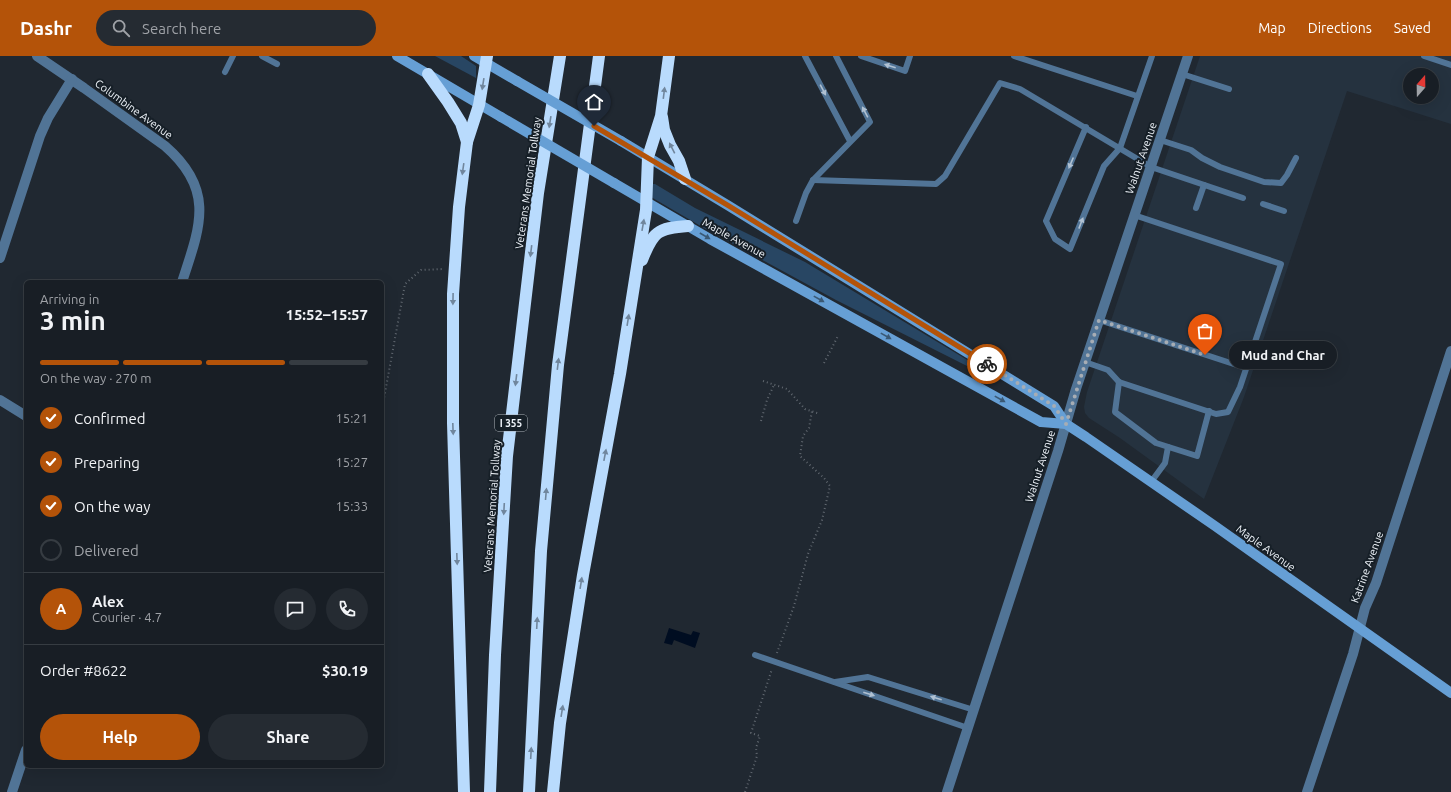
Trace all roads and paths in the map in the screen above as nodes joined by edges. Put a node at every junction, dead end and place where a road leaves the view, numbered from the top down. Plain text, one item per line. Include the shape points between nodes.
1 (37, 56) edge
2 (234, 56) edge
3 (262, 56) edge
4 (397, 56) edge
5 (474, 56) edge
6 (560, 56) edge
7 (599, 56) edge
8 (669, 56) edge
9 (805, 56) edge
10 (836, 56) edge
11 (861, 56) edge
12 (910, 56) edge
13 (1014, 56) edge
14 (1152, 56) edge
15 (1188, 56) edge
16 (1424, 56) edge
17 (1432, 57) edge
18 (487, 60) edge
19 (278, 64) dead end
20 (1451, 65) edge
21 (225, 72) dead end
22 (428, 74) junction
23 (1182, 74) junction
24 (72, 79) junction
25 (1230, 89) dead end
26 (1137, 96) junction
27 (479, 105) junction
28 (662, 116) junction
29 (1086, 127) junction
30 (1160, 140) junction
31 (850, 141) junction
32 (467, 142) junction
33 (1120, 148) junction
34 (648, 157) junction
35 (1296, 158) dead end
36 (1151, 166) junction
37 (685, 179) junction
38 (813, 180) junction
39 (1204, 185) junction
40 (1243, 198) dead end
41 (645, 201) junction
42 (1263, 204) dead end
43 (1196, 208) dead end
44 (1284, 211) dead end
45 (1134, 215) junction
46 (796, 221) dead end
47 (688, 226) junction
48 (0, 258) edge
49 (455, 269) junction
50 (636, 276) junction
51 (183, 280) edge
52 (1099, 320) junction
53 (838, 336) dead end
54 (1451, 351) edge
55 (1085, 362) junction
56 (824, 363) dead end
57 (1246, 368) junction
58 (763, 382) dead end
59 (1119, 382) junction
60 (774, 385) junction
61 (384, 398) edge
62 (0, 400) edge
63 (812, 411) junction
64 (1209, 411) junction
65 (820, 414) dead end
66 (24, 415) edge
67 (761, 421) dead end
68 (1066, 424) junction
69 (1168, 446) junction
70 (1151, 482) junction
71 (1360, 629) junction
72 (755, 655) dead end
73 (774, 662) junction
74 (832, 682) junction
75 (1451, 693) edge
76 (974, 710) junction
77 (968, 728) junction
78 (24, 756) edge
79 (12, 792) edge
80 (464, 792) edge
81 (490, 792) edge
82 (529, 792) edge
83 (553, 792) edge
84 (745, 792) edge
85 (947, 792) edge
86 (1307, 792) edge

1 - 24 street, Columbine Avenue
2 - 21 lane
3 - 19 lane
4 - 22 main road, Maple Avenue
5 - 18 main road, Maple Avenue
6 -> 81 highway, Veterans Memorial Tollway / I 355 via 538,193 507,456
82 -> 7 highway via 541,551 558,365
28 -> 8 highway
9 -> 31 lane
31 -> 10 lane via 870,122
12 -> 11 lane via 905,71
13 - 26 lane
14 - 26 lane
15 - 23 street, Walnut Avenue
16 - 17 lane
17 - 20 lane
18 -> 27 highway
18 - 34 main road, Maple Avenue, bridge via 517,81
22 - 27 main road, Maple Avenue
22 - 32 highway via 461,123
23 - 25 lane
23 - 30 street, Walnut Avenue
24 - 48 street via 40,136
24 - 51 street, Columbine Avenue via 174,153 190,173 200,209 195,243
26 - 33 lane
27 - 32 highway
27 - 41 main road, Maple Avenue, bridge
28 - 34 highway
37 -> 28 highway via 664,130
29 - 33 lane
29 -> 33 lane via 1046,221 1055,239 1070,249 1104,166
29 - 38 lane via 1020,89 1000,83 945,176 936,184
30 - 35 lane via 1192,150 1220,167 1264,182 1281,183
30 - 36 street, Walnut Avenue
31 - 38 lane
32 -> 49 highway
33 - 36 lane
34 - 37 main road, Maple Avenue
34 - 41 highway
36 - 39 lane
36 - 45 street, Walnut Avenue
37 - 68 main road, Maple Avenue via 1054,406
38 - 46 lane
39 - 40 lane
39 - 43 lane
41 - 47 main road, Maple Avenue
50 -> 41 highway via 646,210
42 - 44 lane
45 - 52 street, Walnut Avenue
45 - 57 lane via 1281,264
47 - 50 highway via 665,229 657,233 650,242
47 -> 68 main road, Maple Avenue via 1041,422
49 - 61 path via 421,270 404,284
49 -> 80 highway via 453,424
83 -> 50 highway via 560,723 582,575
52 - 55 street, Walnut Avenue
52 - 57 lane
53 - 56 path
54 - 71 street, Katrine Avenue
55 - 59 lane via 1108,370
55 - 68 street, Walnut Avenue
57 - 64 lane via 1228,412 1216,414
58 - 60 path
59 - 64 lane
59 - 69 lane via 1115,412 1156,443
60 - 63 path via 787,389 804,409
60 - 67 path
62 - 66 street
63 - 65 path
63 - 73 path via 809,428 803,436 800,456 830,486 822,520 808,554 794,606
64 - 69 lane via 1197,456
68 - 70 main road, Maple Avenue
68 - 76 street, Walnut Avenue
69 - 70 lane via 1165,463
70 - 71 main road, Maple Avenue
71 - 75 main road, Maple Avenue
71 - 86 street, Katrine Avenue via 1354,654
72 - 73 lane
73 - 74 lane
73 - 84 path via 751,733 760,736 756,748 757,756
76 -> 74 lane via 868,677
74 -> 77 lane
76 - 77 street, Walnut Avenue
77 - 85 street, Walnut Avenue
78 - 79 street

